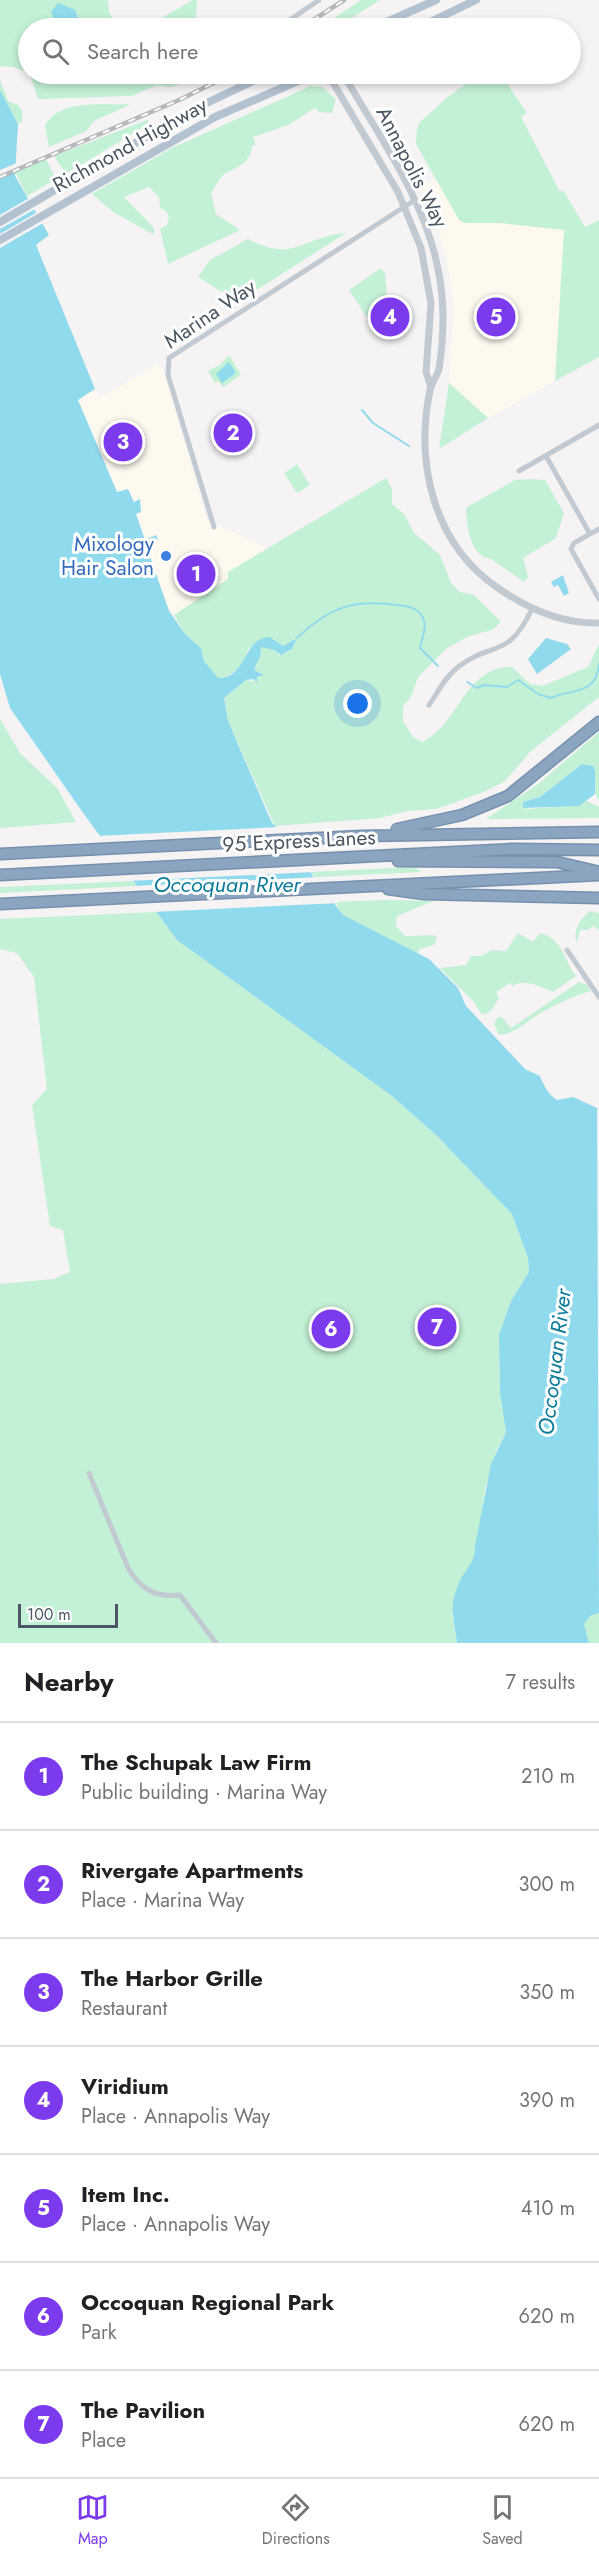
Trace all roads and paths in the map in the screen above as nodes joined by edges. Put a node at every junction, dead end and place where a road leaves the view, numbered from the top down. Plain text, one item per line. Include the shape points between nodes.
1 (319, 0) edge
2 (436, 0) edge
3 (476, 0) edge
4 (293, 18) edge
5 (396, 18) edge
6 (439, 18) edge
7 (246, 84) edge
8 (290, 84) edge
9 (334, 84) edge
10 (349, 84) edge
11 (415, 200) junction
12 (406, 206) junction
13 (0, 222) edge
14 (0, 240) edge
15 (431, 387) junction
16 (599, 425) edge
17 (546, 456) junction
18 (519, 471) dead end
19 (214, 527) dead end
20 (599, 529) edge
21 (590, 534) junction
22 (599, 599) edge
23 (532, 609) junction
24 (599, 623) edge
25 (429, 705) dead end
26 (599, 722) edge
27 (599, 832) edge
28 (362, 836) junction
29 (599, 850) edge
30 (0, 854) edge
31 (344, 858) junction
32 (599, 874) edge
33 (0, 875) edge
34 (370, 886) junction
35 (599, 898) edge
36 (0, 904) edge
37 (567, 950) dead end
38 (599, 997) edge
39 (89, 1473) dead end
40 (216, 1643) edge

1 - 4 street
2 - 5 main road
3 - 6 main road
7 - 13 main road, Richmond Highway via 154,132
8 - 14 main road, Richmond Highway via 162,146
9 - 12 street, Annapolis Way
10 - 11 street, Annapolis Way
11 - 12 street, Marina Way
11 - 15 street, Annapolis Way via 432,244 443,301 438,372
12 - 15 street, Annapolis Way via 429,285 431,318 426,372
12 - 19 street, Marina Way via 169,358 168,375
15 - 23 street, Annapolis Way via 426,455 431,493 442,524 475,570
16 - 17 street
17 - 18 street
17 - 21 street
20 - 21 street
21 - 22 street via 571,549
23 - 24 street, Annapolis Way via 560,619
23 - 25 street via 516,638 457,668
26 - 28 highway via 525,785 494,804 434,823
27 - 28 highway
28 - 30 highway
29 - 31 highway, 95 Express Lanes via 513,849
31 - 32 highway via 557,862
31 - 33 highway, 95 Express Lanes
32 - 34 highway
34 - 35 highway via 414,893
34 - 36 highway
37 - 38 street
39 - 40 street via 137,1583 168,1597 180,1595

